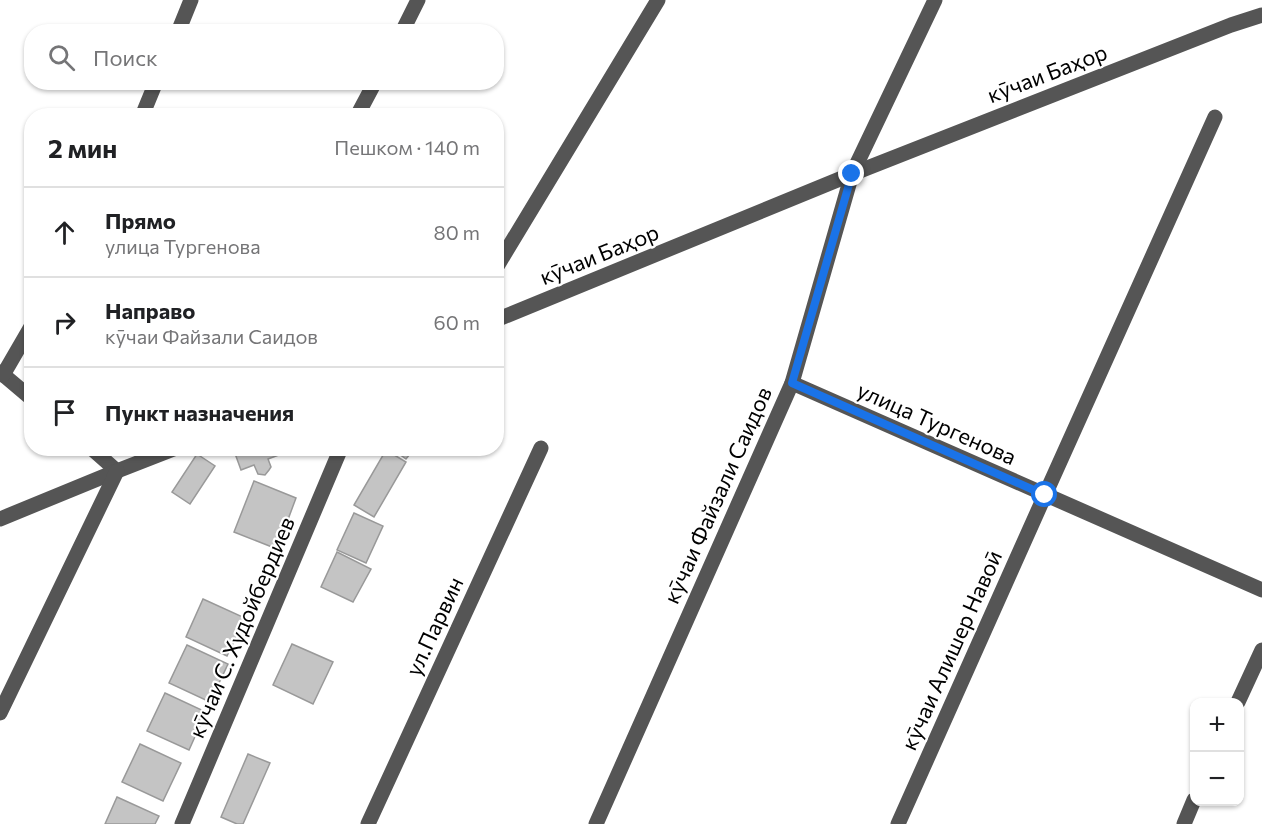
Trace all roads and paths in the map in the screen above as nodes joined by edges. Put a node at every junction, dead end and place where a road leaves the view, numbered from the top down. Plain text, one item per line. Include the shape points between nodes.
1 (191, 0) edge
2 (418, 0) edge
3 (658, 0) edge
4 (935, 0) edge
5 (1261, 14) edge
6 (181, 24) edge
7 (406, 24) edge
8 (153, 90) edge
9 (371, 90) edge
10 (145, 108) edge
11 (361, 108) edge
12 (1215, 117) dead end
13 (852, 174) junction
14 (504, 255) edge
15 (504, 317) edge
16 (24, 338) edge
17 (2, 373) edge
18 (792, 383) junction
19 (24, 392) edge
20 (541, 448) dead end
21 (99, 456) edge
22 (155, 456) edge
23 (338, 456) edge
24 (117, 471) junction
25 (1045, 495) junction
26 (0, 519) edge
27 (1262, 590) edge
28 (1262, 650) edge
29 (1241, 698) edge
30 (0, 713) edge
31 (1192, 806) edge
32 (182, 824) edge
33 (368, 824) edge
34 (596, 824) edge
35 (898, 824) edge
36 (1184, 824) edge

1 - 6 street
2 - 7 street
3 - 14 street, кӯчаи Баҳор
4 - 13 street
5 - 13 street, кӯчаи Баҳор
8 - 10 street
9 - 11 street
12 - 25 street, кӯчаи Алишер Навоӣ
13 - 15 street, кӯчаи Баҳор
13 - 18 street, кӯчаи Файзали Саидов
16 - 17 street
17 - 19 street
18 - 25 street, улица Тургенова
18 - 34 street, кӯчаи Файзали Саидов
20 - 33 street, ул.Парвин
21 - 24 street
22 - 24 street
23 - 32 street, кӯчаи С. Худойбердиев
24 - 26 street
24 - 30 street
25 - 27 street, улица Тургенова
25 - 35 street, кӯчаи Алишер Навоӣ
28 - 29 street
31 - 36 street

